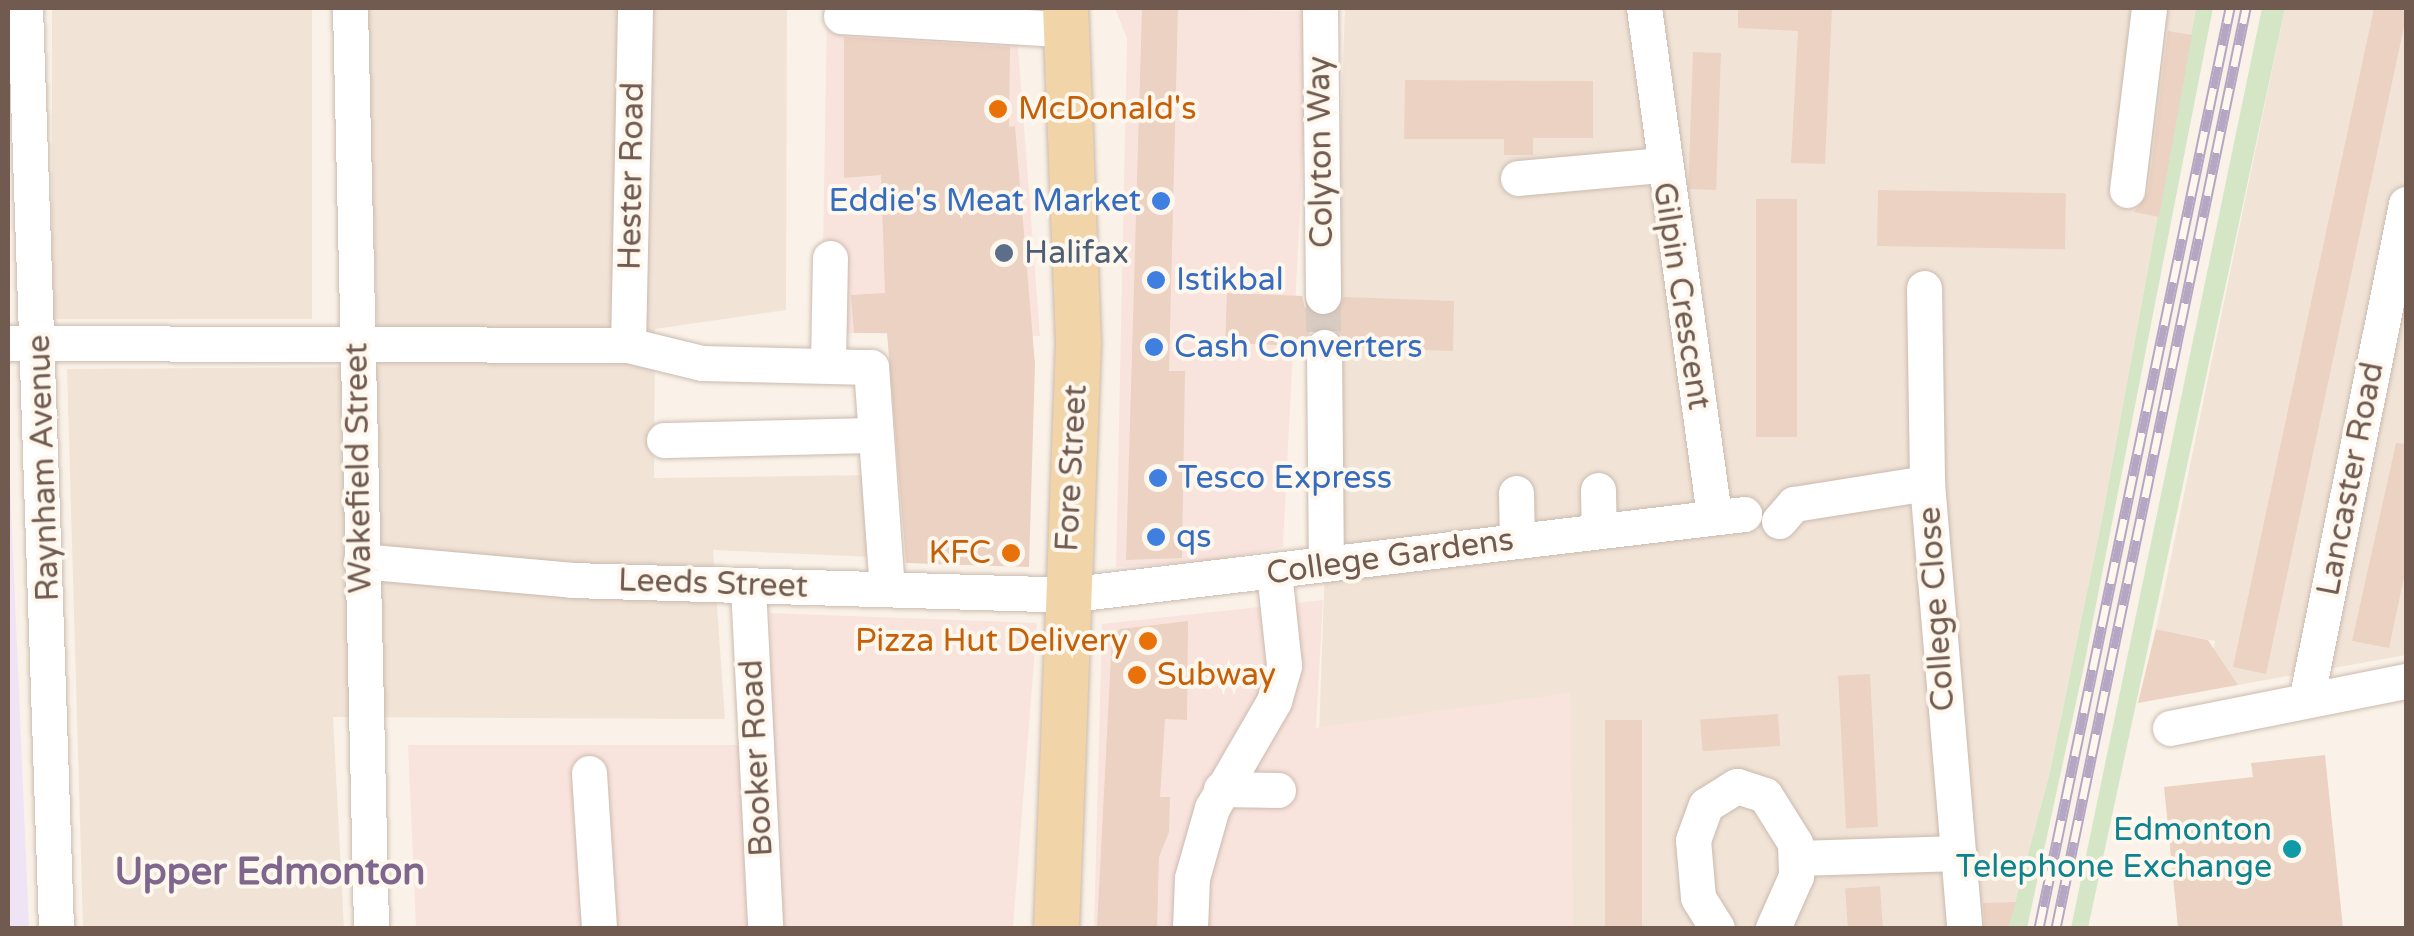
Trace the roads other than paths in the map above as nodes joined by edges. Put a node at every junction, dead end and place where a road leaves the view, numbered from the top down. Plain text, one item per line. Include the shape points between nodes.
1 (350, 8) edge
2 (635, 8) edge
3 (1320, 8) edge
4 (1644, 8) edge
5 (2149, 8) edge
6 (841, 16) dead end
7 (1064, 18) edge
8 (19, 24) edge
9 (1661, 165) junction
10 (1518, 178) dead end
11 (2127, 190) dead end
12 (2406, 204) edge
13 (830, 258) dead end
14 (1924, 288) dead end
15 (1323, 296) tunnel mouth
16 (24, 342) edge
17 (355, 342) junction
18 (628, 345) junction
19 (1324, 347) tunnel mouth
20 (828, 362) junction
21 (874, 435) junction
22 (664, 440) dead end
23 (1927, 483) junction
24 (1598, 490) dead end
25 (1516, 492) dead end
26 (1729, 514) joint
27 (1779, 521) dead end
28 (1599, 530) junction
29 (1517, 540) junction
30 (361, 561) junction
31 (1326, 564) junction
32 (1274, 572) junction
33 (748, 586) junction
34 (887, 588) junction
35 (1065, 595) junction
36 (2406, 681) edge
37 (2308, 696) junction
38 (2170, 728) dead end
39 (589, 773) dead end
40 (1221, 789) junction
41 (1278, 790) dead end
42 (1958, 853) junction
43 (1798, 858) junction
44 (56, 928) edge
45 (371, 928) edge
46 (599, 928) edge
47 (765, 928) edge
48 (1056, 928) edge
49 (1190, 928) edge
50 (1717, 928) edge
51 (1773, 928) edge
52 (1964, 928) edge

1 - 17 street, Wakefield Street
2 - 18 street, Hester Road
3 - 15 street, Colyton Way
4 - 9 street, Gilpin Crescent
5 - 11 street
6 - 7 street
7 - 35 main road, Fore Street via 1078,344
8 - 16 street, Raynham Avenue
9 - 10 street
9 - 26 street, Gilpin Crescent
12 - 37 street, Lancaster Road
13 - 20 street
14 - 23 street, College Close
16 - 17 street
16 - 44 street, Raynham Avenue
17 - 18 street
17 - 30 street, Wakefield Street
18 - 20 street via 702,363
19 - 31 street
20 - 21 street via 870,367
21 - 22 street
21 - 34 street
23 - 27 street via 1794,504
23 - 42 street, College Close
24 - 28 street
25 - 29 street
26 - 28 street, College Gardens
28 - 29 street, College Gardens
29 - 31 street, College Gardens
30 - 33 street, Leeds Street
30 - 45 street, Wakefield Street
31 - 32 street, College Gardens
32 - 35 street, College Gardens
32 - 40 street via 1284,665 1274,701
33 - 34 street, Leeds Street
33 - 47 street, Booker Road
34 - 35 street, Leeds Street
35 - 48 main road, Fore Street
36 - 37 street
37 - 38 street
39 - 46 street
40 - 41 street
40 - 49 street via 1197,855
42 - 43 street
42 - 52 street, College Close
43 - 50 street via 1784,818 1765,794 1737,786 1715,795 1698,822 1692,854 1698,897
43 - 51 street

